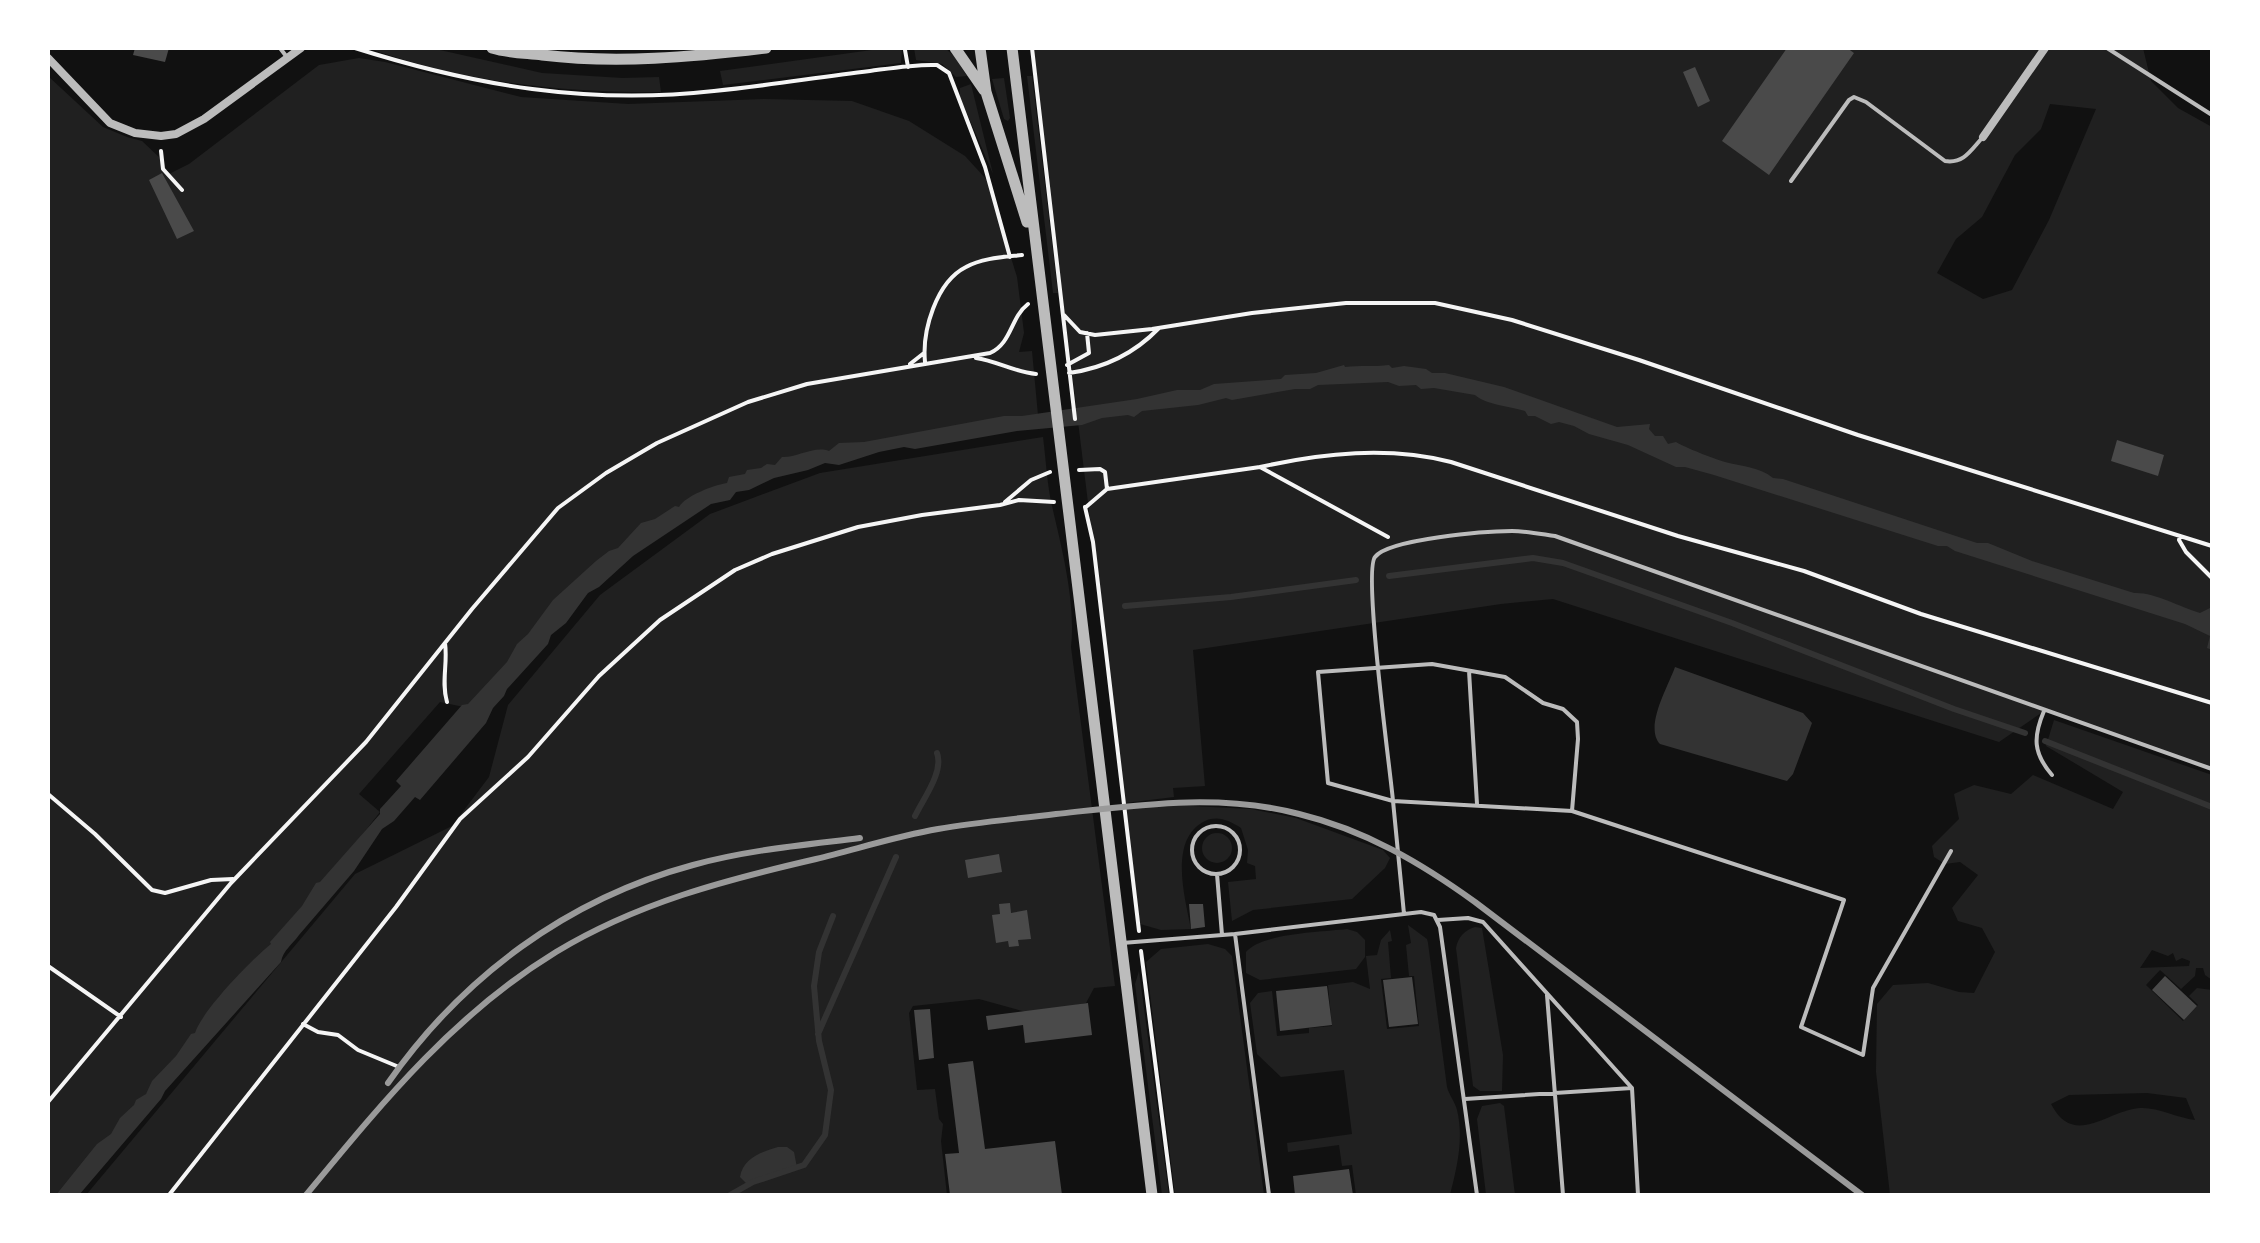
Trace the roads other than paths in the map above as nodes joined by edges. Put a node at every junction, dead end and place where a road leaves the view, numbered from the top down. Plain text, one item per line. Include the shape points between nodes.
1 (280, 48) edge
2 (301, 48) edge
3 (492, 48) edge
4 (766, 48) edge
5 (955, 48) edge
6 (980, 48) edge
7 (1005, 48) edge
8 (1012, 48) edge
9 (2045, 48) edge
10 (2107, 48) edge
11 (48, 58) edge
12 (287, 58) junction
13 (1014, 62) junction
14 (986, 92) junction
15 (2212, 115) edge
16 (1983, 137) joint
17 (1791, 181) dead end
18 (1036, 254) junction
19 (1379, 668) junction
20 (1469, 670) junction
21 (2044, 711) junction
22 (2212, 769) edge
23 (2052, 775) dead end
24 (1393, 801) junction
25 (1477, 804) junction
26 (1572, 811) junction
27 (1951, 851) dead end
28 (1217, 874) junction
29 (1404, 914) junction
30 (1438, 920) junction
31 (1235, 934) junction
32 (1222, 935) junction
33 (1120, 943) junction
34 (1547, 993) junction
35 (1632, 1088) junction
36 (1554, 1093) junction
37 (1465, 1099) junction
38 (1152, 1195) edge
39 (1269, 1195) edge
40 (1477, 1195) edge
41 (1563, 1195) edge
42 (1638, 1195) edge

1 - 12 lane
2 - 12 street
3 - 4 street via 619,60
5 - 14 street
6 - 14 street
7 - 13 street
8 - 13 street
9 - 16 street
10 - 15 lane
11 - 12 street via 110,123 153,136 190,128
13 - 18 street
14 - 18 street
16 - 17 lane via 1964,159 1945,161 1854,97
18 - 33 street
19 - 20 lane via 1432,664
19 - 21 lane via 1370,571 1377,554 1400,543 1511,531 1555,536
19 - 24 lane
19 - 24 lane via 1318,672 1328,783
20 - 25 lane
20 - 26 lane via 1505,677 1577,722
21 - 22 lane
21 - 23 lane via 2035,741 2037,755
24 - 25 lane
24 - 29 lane
25 - 26 lane
26 - 27 lane via 1844,900 1801,1027 1863,1055 1873,988
28 - 28 lane via 1203,870 1192,852 1195,838 1212,826 1226,828 1240,844 1235,864
28 - 32 lane
29 - 30 lane via 1429,913
29 - 31 lane
30 - 34 lane via 1483,922
30 - 37 lane
31 - 32 lane
31 - 39 lane
32 - 33 lane
33 - 38 street
34 - 35 lane
34 - 36 lane
35 - 36 lane
35 - 42 lane
36 - 37 lane
36 - 41 lane
37 - 40 lane

